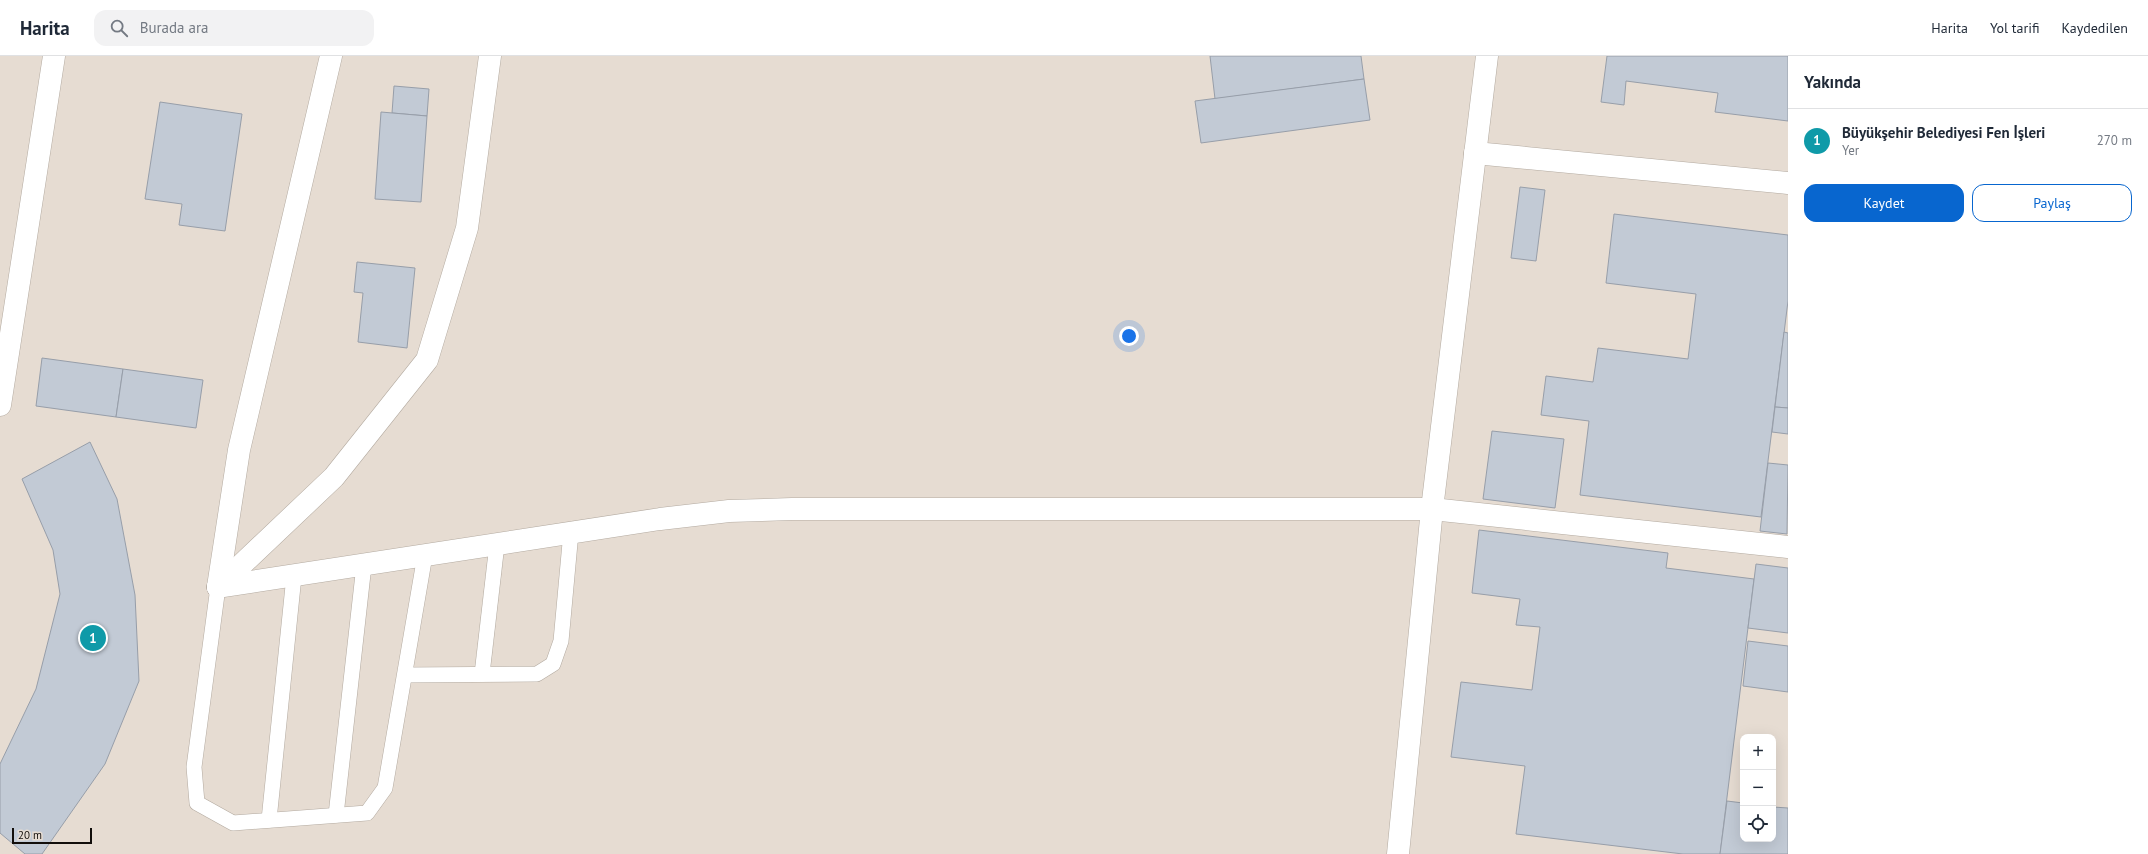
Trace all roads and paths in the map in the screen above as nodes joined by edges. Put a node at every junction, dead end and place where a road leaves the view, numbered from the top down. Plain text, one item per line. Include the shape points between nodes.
1 (54, 56) edge
2 (331, 56) edge
3 (490, 56) edge
4 (1487, 56) edge
5 (1475, 153) junction
6 (1788, 183) edge
7 (0, 405) edge
8 (1432, 509) junction
9 (571, 532) junction
10 (497, 544) junction
11 (1788, 547) edge
12 (426, 555) junction
13 (364, 565) junction
14 (294, 576) junction
15 (218, 588) junction
16 (482, 674) junction
17 (405, 675) junction
18 (336, 815) junction
19 (269, 820) junction
20 (1398, 854) edge

1 - 7 street
2 - 15 street via 239,450
3 - 15 street via 467,228 427,360 334,477
4 - 5 street
5 - 6 street
5 - 8 street
8 - 9 street via 792,508 721,512
8 - 11 street
8 - 20 street
9 - 10 street
9 - 16 lane via 561,641 553,664 537,674
10 - 12 street
10 - 16 lane
12 - 13 street
12 - 17 lane
13 - 14 street
13 - 18 lane
14 - 15 street
14 - 19 lane
15 - 19 lane via 194,767 197,803 233,823
16 - 17 lane
17 - 18 lane via 385,788 367,813
18 - 19 lane

